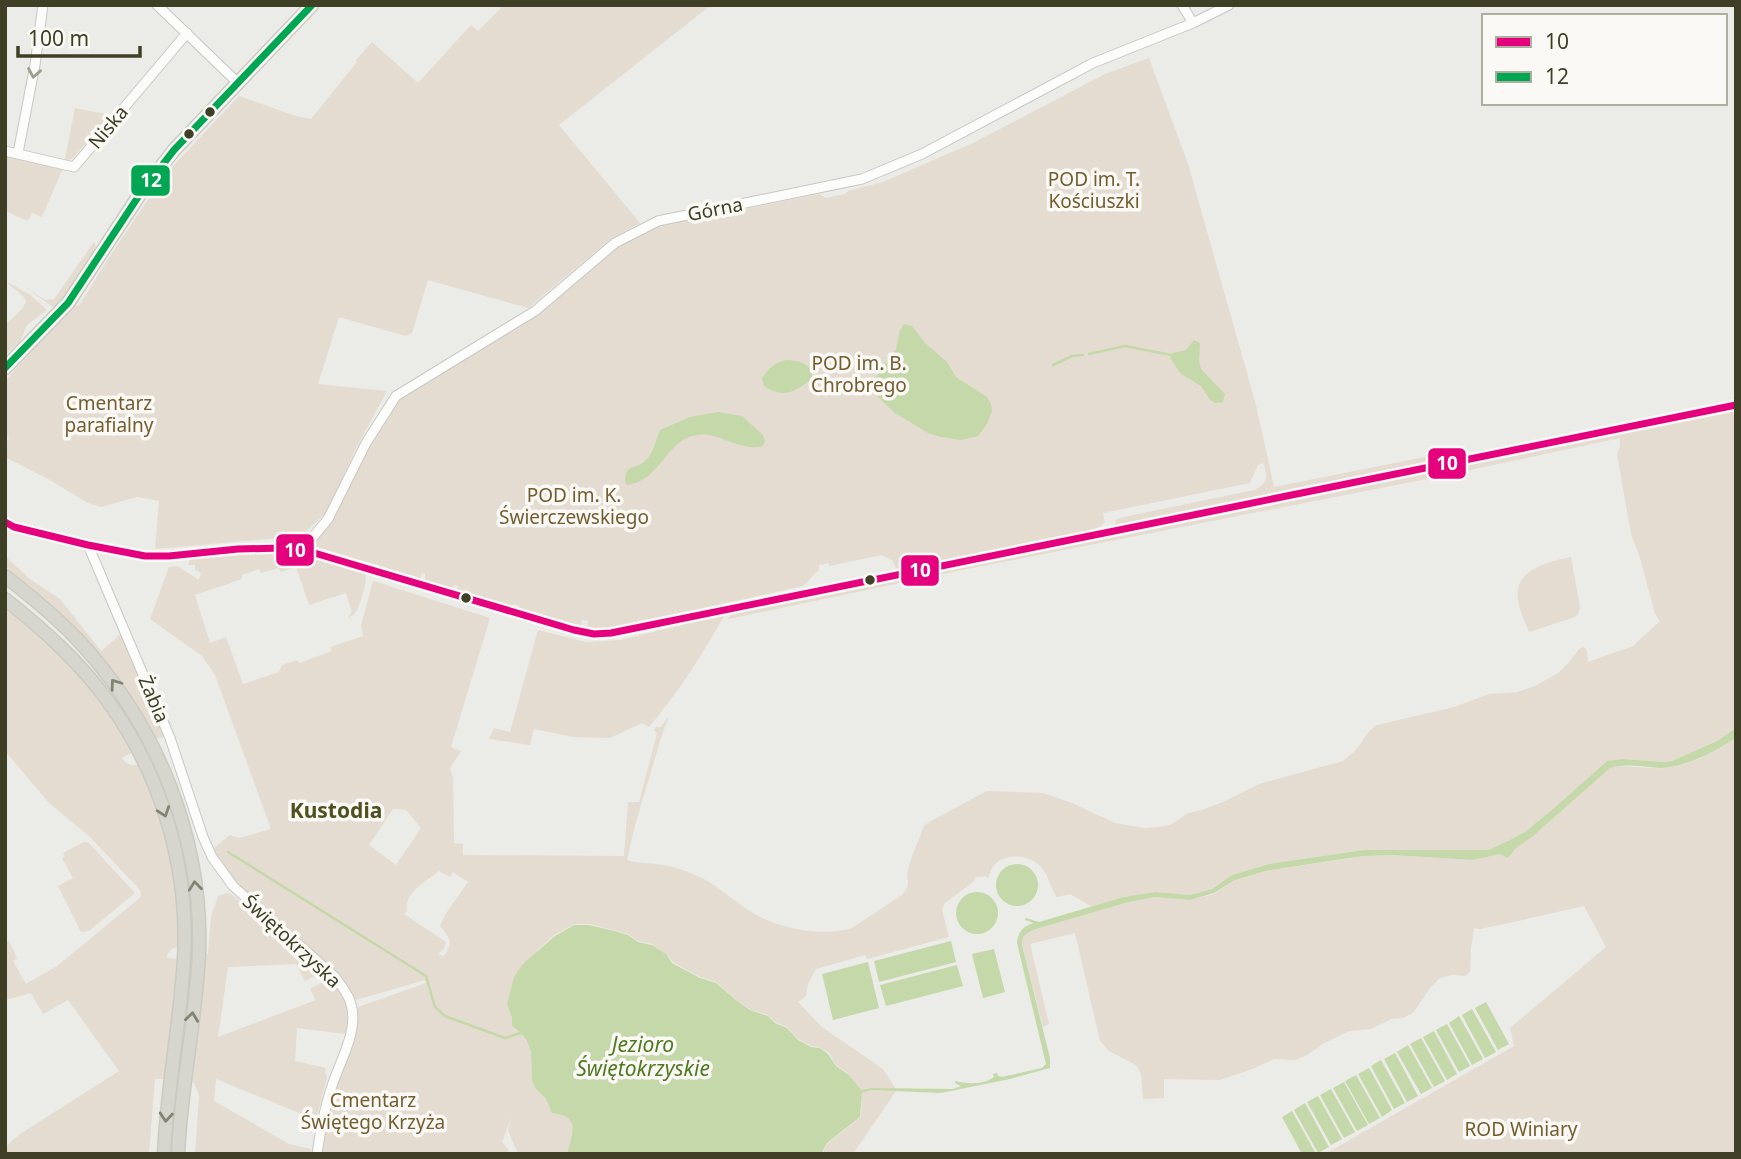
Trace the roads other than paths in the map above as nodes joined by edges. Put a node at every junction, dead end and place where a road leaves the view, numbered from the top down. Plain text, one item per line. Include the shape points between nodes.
1 (43, 5) edge
2 (157, 5) edge
3 (312, 5) edge
4 (1182, 5) edge
5 (1229, 5) edge
6 (1193, 23) junction
7 (187, 33) junction
8 (238, 83) junction
9 (5, 151) edge
10 (18, 153) junction
11 (5, 368) edge
12 (1736, 405) edge
13 (5, 522) edge
14 (88, 545) junction
15 (302, 550) junction
16 (5, 576) edge
17 (5, 599) edge
18 (212, 857) joint
19 (164, 1154) edge
20 (178, 1154) edge
21 (317, 1154) edge

1 -> 10 street
2 - 7 street
3 - 8 main road
4 - 6 street
5 - 6 street, Górna
6 - 15 street, Górna via 1093,63 933,148 862,179 658,221 615,243 535,311 396,396 366,443 328,519
7 - 8 street
7 - 10 street, Niska via 74,167
8 - 11 main road via 151,178 68,303
9 - 10 street, Niska
12 - 15 street via 611,633 574,630
13 - 14 street
14 - 15 street via 145,556
14 - 18 street, Żabia via 170,738
20 -> 16 main road via 198,954 189,847 175,799 150,742 120,691 91,654
17 -> 19 main road via 54,640 109,702 138,749 174,847 183,908 184,959
18 - 21 street, Świętokrzyska via 233,886 334,976 351,1004 352,1030 327,1100

